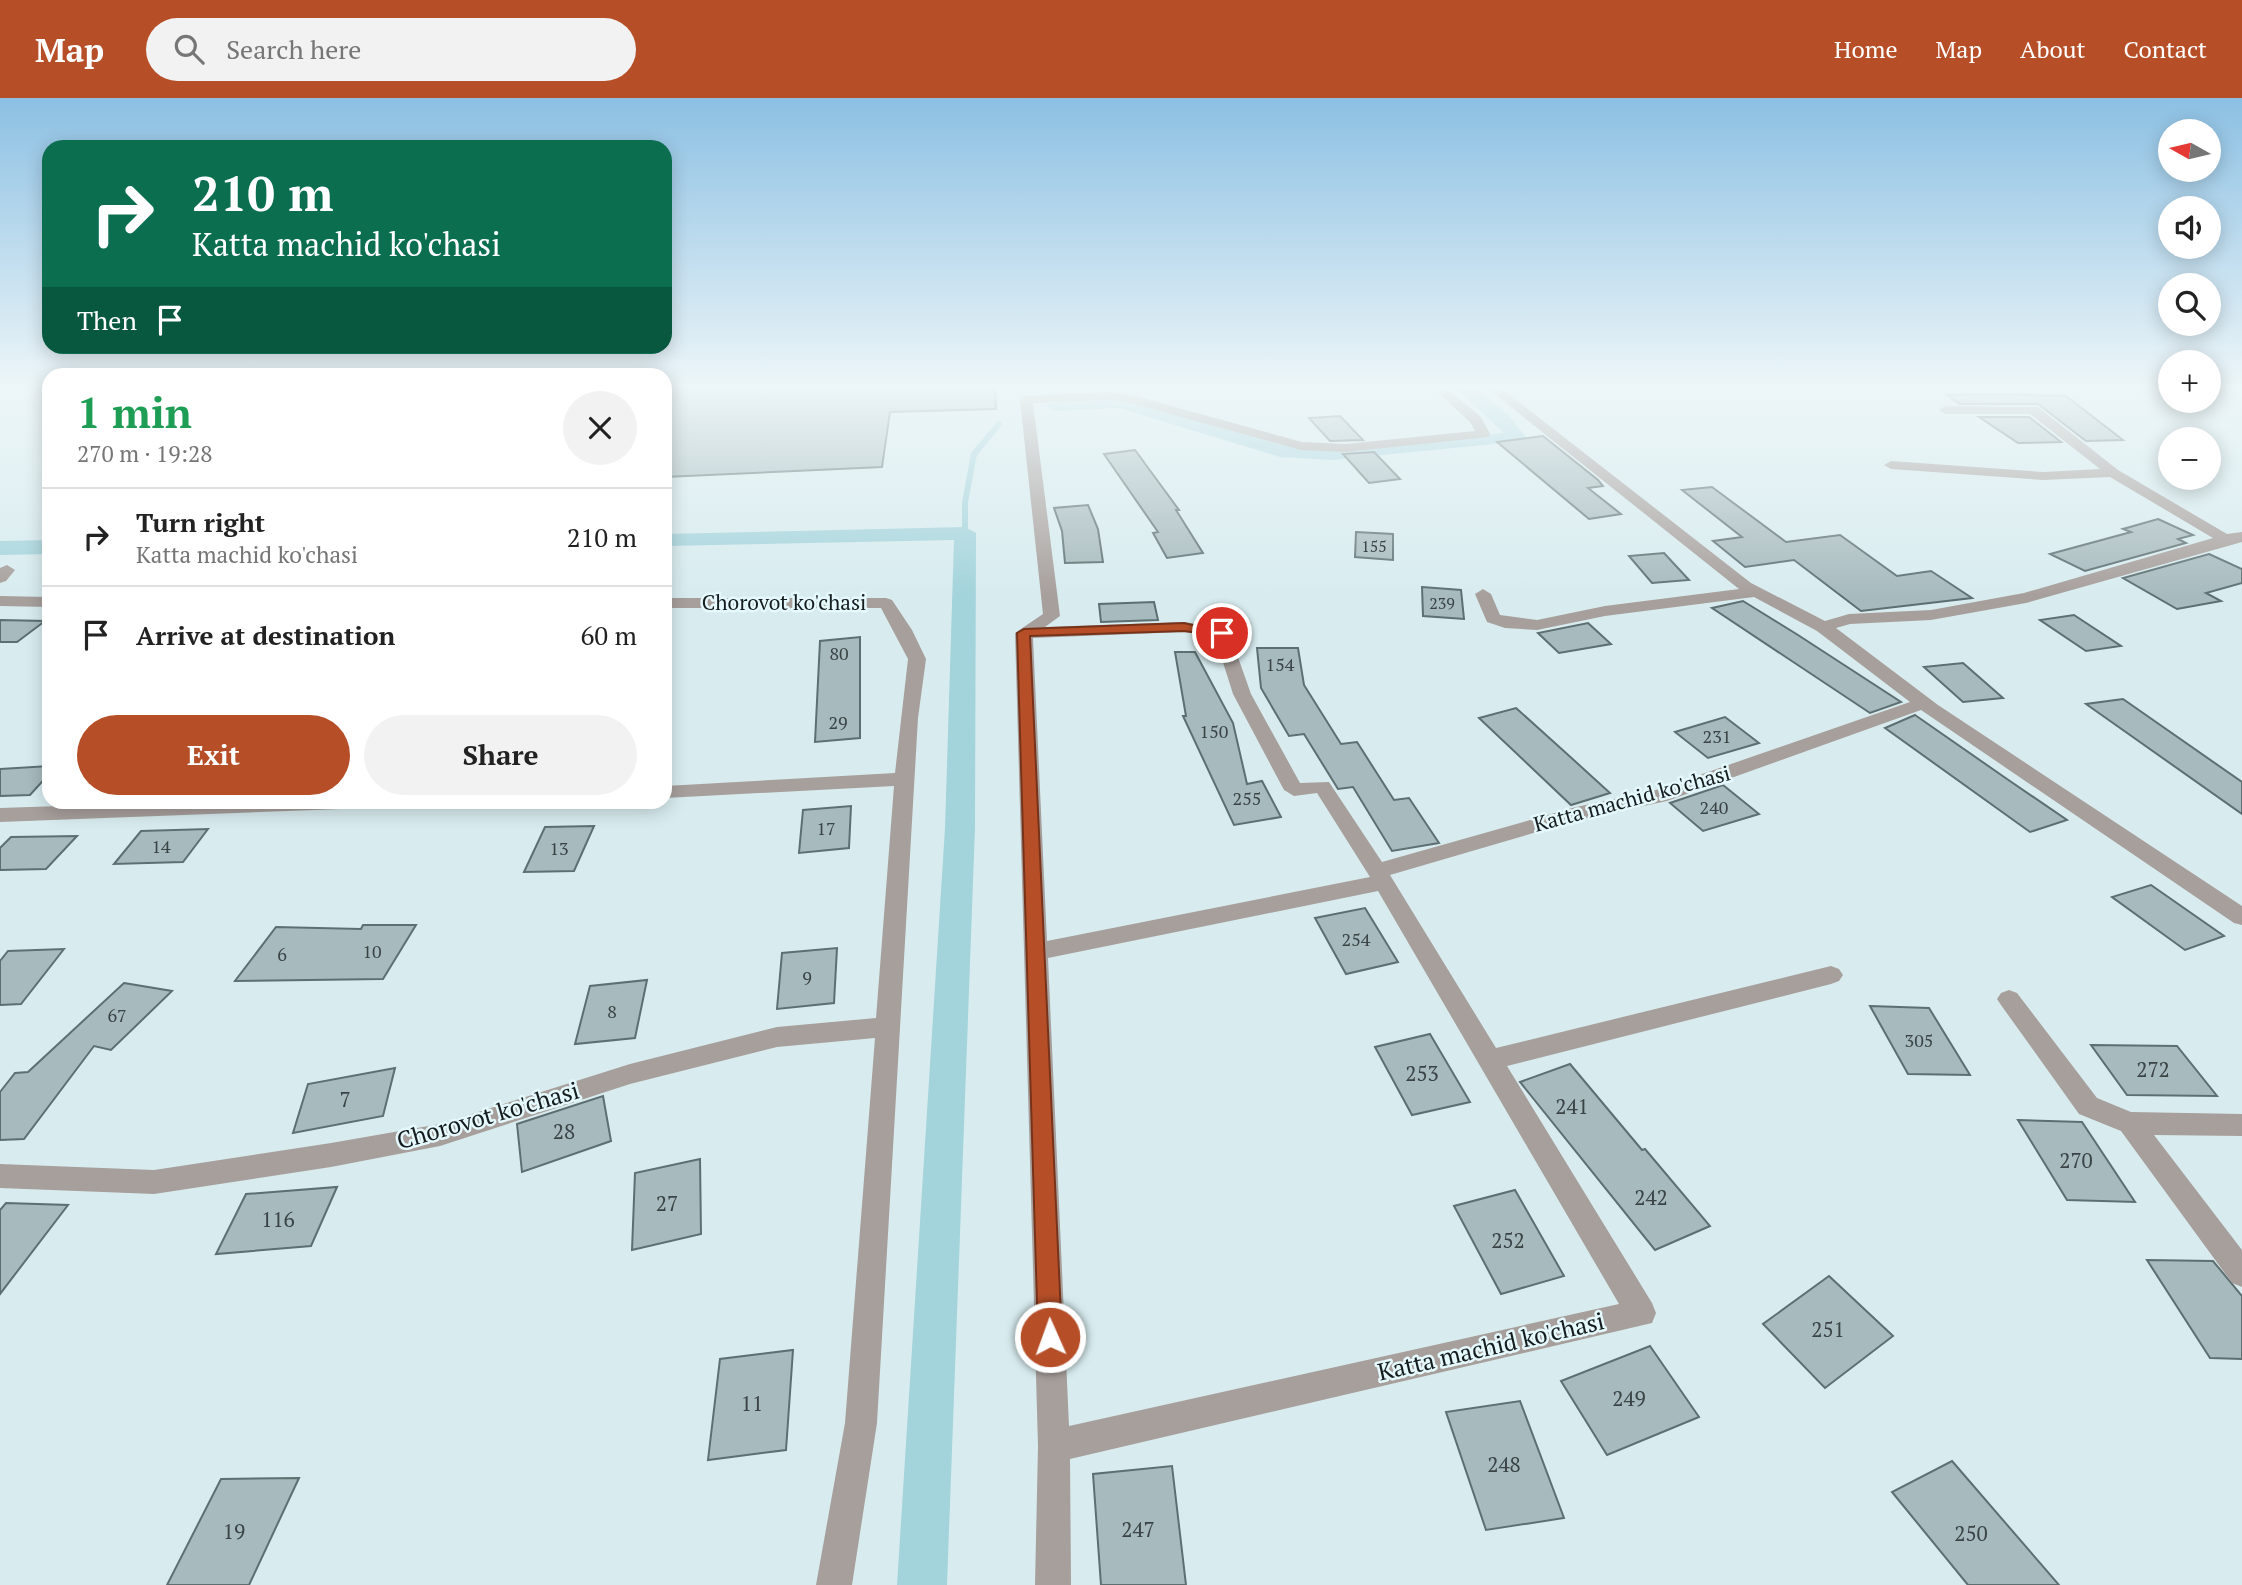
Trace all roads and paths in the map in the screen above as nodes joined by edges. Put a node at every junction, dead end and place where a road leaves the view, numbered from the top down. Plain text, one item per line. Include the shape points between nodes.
1 (1033, 457) edge
2 (1583, 457) edge
3 (2094, 457) edge
4 (1891, 465) dead end
5 (2113, 472) junction
6 (2242, 537) edge
7 (2225, 539) junction
8 (0, 570) edge
9 (0, 578) edge
10 (1757, 592) junction
11 (1483, 594) dead end
12 (0, 601) edge
13 (42, 602) edge
14 (672, 603) edge
15 (1823, 627) junction
16 (1024, 633) junction
17 (1924, 703) junction
18 (905, 779) junction
19 (672, 792) edge
20 (157, 809) edge
21 (0, 815) edge
22 (1381, 877) junction
23 (2242, 917) edge
24 (1035, 952) junction
25 (1831, 975) dead end
26 (2009, 999) dead end
27 (887, 1027) junction
28 (1490, 1060) junction
29 (2130, 1123) junction
30 (2242, 1125) edge
31 (0, 1176) edge
32 (2242, 1273) edge
33 (1054, 1447) junction
34 (834, 1585) edge
35 (1053, 1585) edge

1 - 16 street via 1052,616
2 - 10 street
3 - 5 street
4 - 5 street via 2043,476
5 - 7 street
6 - 7 street
7 - 15 street via 2026,598
8 - 9 street via 7,570
10 - 11 street via 1605,611 1537,625 1493,618
10 - 15 street
12 - 13 street
14 - 18 street, Chorovot ko'chasi via 886,603 917,659
15 - 17 street
16 - 22 street, Katta machid ko'chasi via 1184,627 1222,633 1242,694 1294,790 1322,786
16 - 24 street
17 - 22 street, Katta machid ko'chasi via 1660,796 1576,814
17 - 23 street
18 - 19 street
18 - 27 street, Chorovot ko'chasi
20 - 21 street
22 - 24 street, Katta machid ko'chasi
22 - 28 street, Katta machid ko'chasi
24 - 33 street
25 - 28 street
26 - 29 street via 2088,1106
27 - 31 street, Chorovot ko'chasi via 777,1037 630,1074 440,1135 331,1155 154,1182
27 - 34 street, Chorovot ko'chasi via 861,1423
28 - 33 street, Katta machid ko'chasi via 1641,1312
29 - 30 street
29 - 32 street
33 - 35 street

